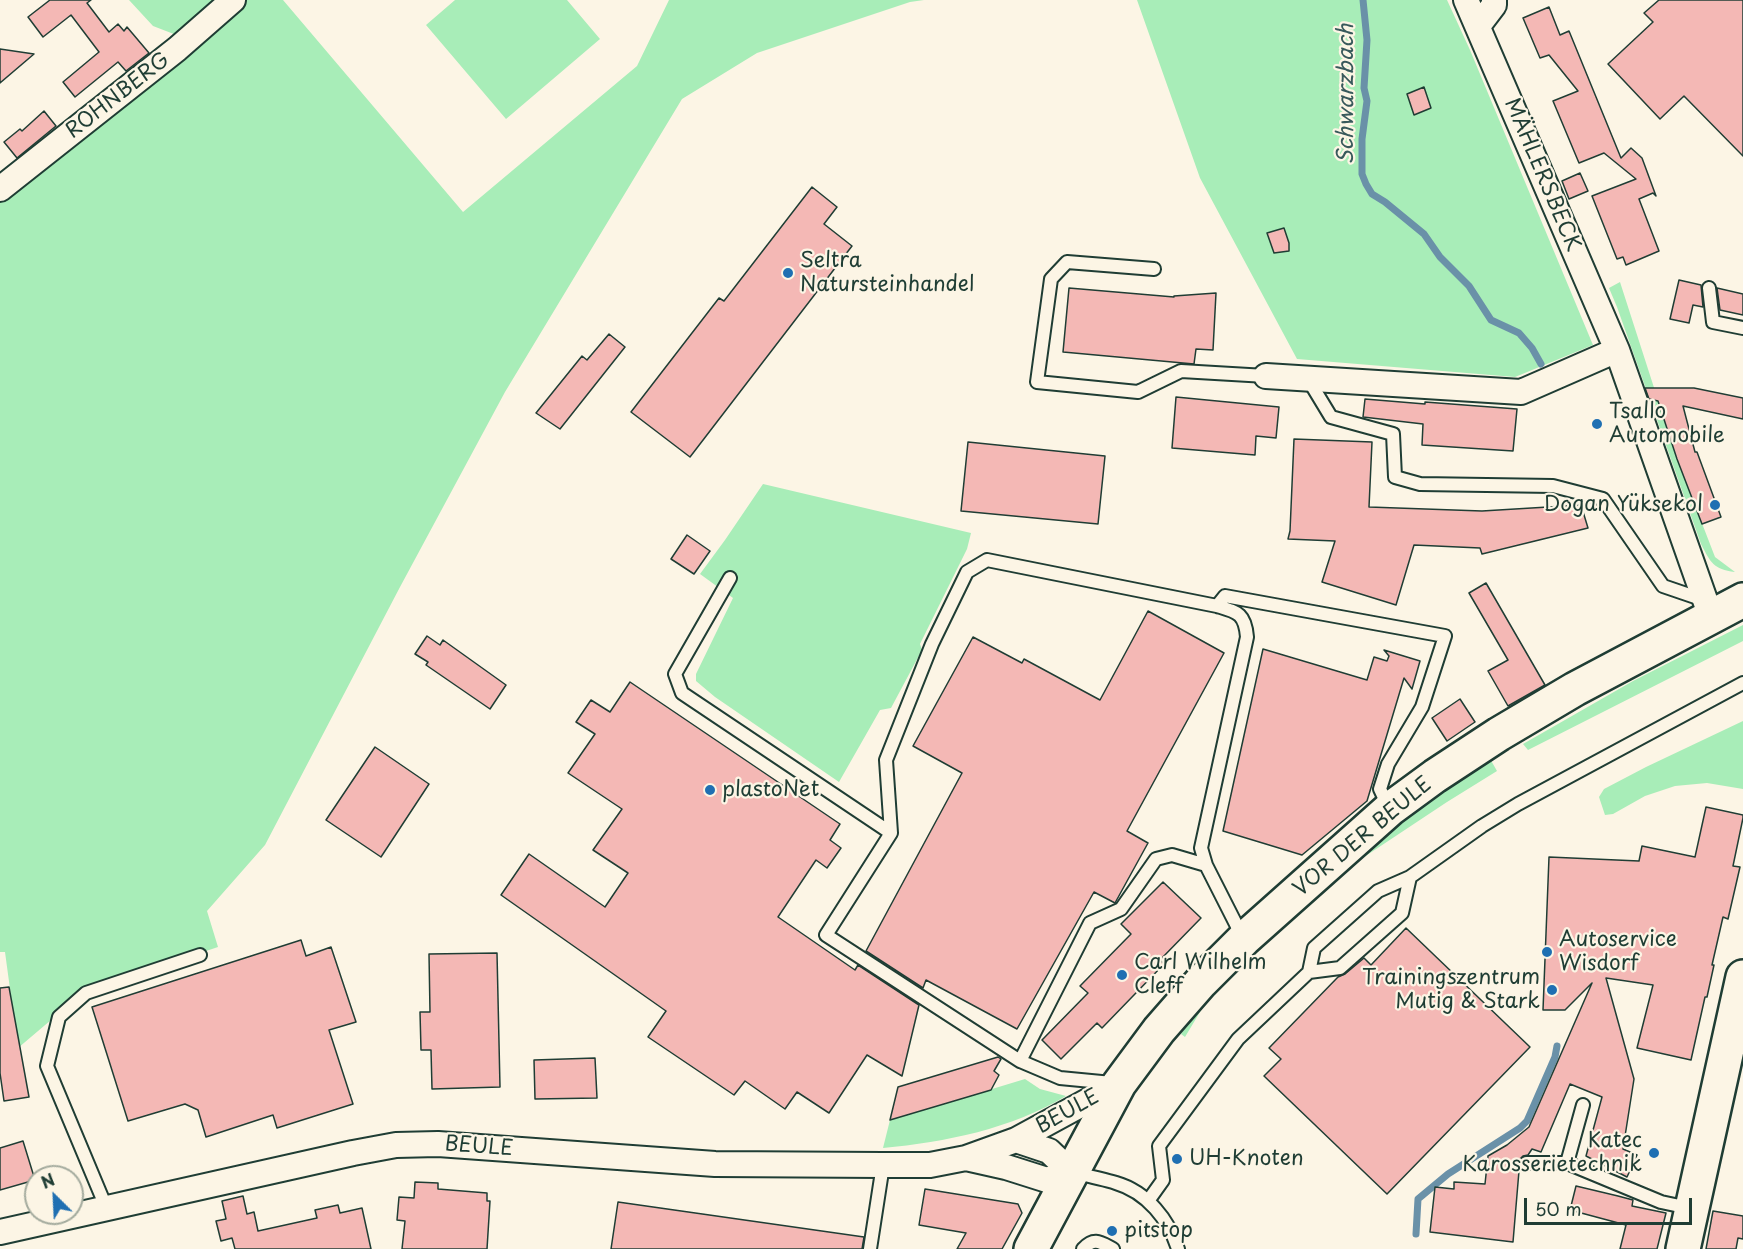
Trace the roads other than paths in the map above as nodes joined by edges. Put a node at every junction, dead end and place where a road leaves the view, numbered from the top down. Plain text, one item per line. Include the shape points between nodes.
1 (233, 0) edge
2 (1466, 0) edge
3 (1494, 0) edge
4 (1478, 26) junction
5 (0, 189) edge
6 (1154, 269) dead end
7 (1708, 288) dead end
8 (1743, 328) edge
9 (1617, 350) junction
10 (1266, 376) joint
11 (1308, 379) junction
12 (730, 578) dead end
13 (1743, 600) edge
14 (1217, 606) junction
15 (1708, 609) junction
16 (1743, 683) edge
17 (1390, 809) junction
18 (891, 833) junction
19 (1206, 865) junction
20 (1410, 877) junction
21 (1244, 939) junction
22 (200, 955) dead end
23 (1309, 972) junction
24 (1743, 977) edge
25 (1020, 1061) junction
26 (1119, 1084) junction
27 (1583, 1105) dead end
28 (1016, 1140) junction
29 (966, 1158) junction
30 (1527, 1163) dead end
31 (1567, 1163) junction
32 (883, 1165) junction
33 (1071, 1172) junction
34 (1148, 1201) junction
35 (106, 1207) junction
36 (1691, 1209) junction
37 (0, 1232) edge
38 (870, 1249) edge
39 (1031, 1249) edge
40 (1083, 1249) edge
41 (1113, 1249) edge
42 (1178, 1249) edge
43 (1683, 1249) edge

1 - 5 street, ROHNBERG
2 - 4 street, MÄHLERSBECK
3 - 4 street
4 - 9 street, MÄHLERSBECK
6 - 10 lane via 1067,262 1051,279 1037,382 1138,392 1181,371
7 - 8 lane via 1713,322
9 - 11 street via 1521,392
9 - 15 street, MÄHLERSBECK
10 - 11 street
11 - 15 lane via 1331,417 1393,434 1395,477 1420,484 1553,486 1603,499 1663,586
12 - 18 lane via 675,674 682,693
13 - 15 main road, VOR DER BEULE
14 - 17 lane via 1225,596 1445,636 1422,707 1388,764 1380,789
14 - 18 lane via 987,560 967,572 932,644 886,760
14 - 19 lane via 1237,612 1246,625 1247,637 1201,848
15 - 17 main road, VOR DER BEULE via 1499,734
16 - 20 lane via 1518,804
17 - 21 main road, VOR DER BEULE
18 - 25 lane via 826,935
19 - 21 lane
19 - 25 lane via 1172,855 1156,859 1121,909 1090,923
20 - 23 lane via 1378,891 1314,948
20 - 23 lane via 1402,913 1340,968
21 - 26 main road, VOR DER BEULE via 1159,1030
22 - 35 lane via 86,993 59,1017 47,1066
23 - 34 lane via 1238,1039 1160,1146 1163,1180
24 - 36 main road
25 - 26 lane via 1060,1078
26 - 28 street, BEULE
26 - 33 main road, VOR DER BEULE
27 - 31 lane
28 - 29 street, BEULE
28 - 33 street, BEULE via 1049,1151
29 - 32 street, BEULE via 930,1165
29 - 33 street, BEULE via 1047,1180
30 - 31 lane
31 - 36 lane via 1661,1202
32 - 35 street, BEULE via 715,1164 438,1144 396,1145
32 - 38 lane
33 - 34 lane via 1116,1183
33 - 39 main road, VOR DER BEULE
34 - 42 lane via 1168,1224
35 - 37 street, BEULE
36 - 43 main road
40 - 41 lane via 1091,1242 1100,1242

